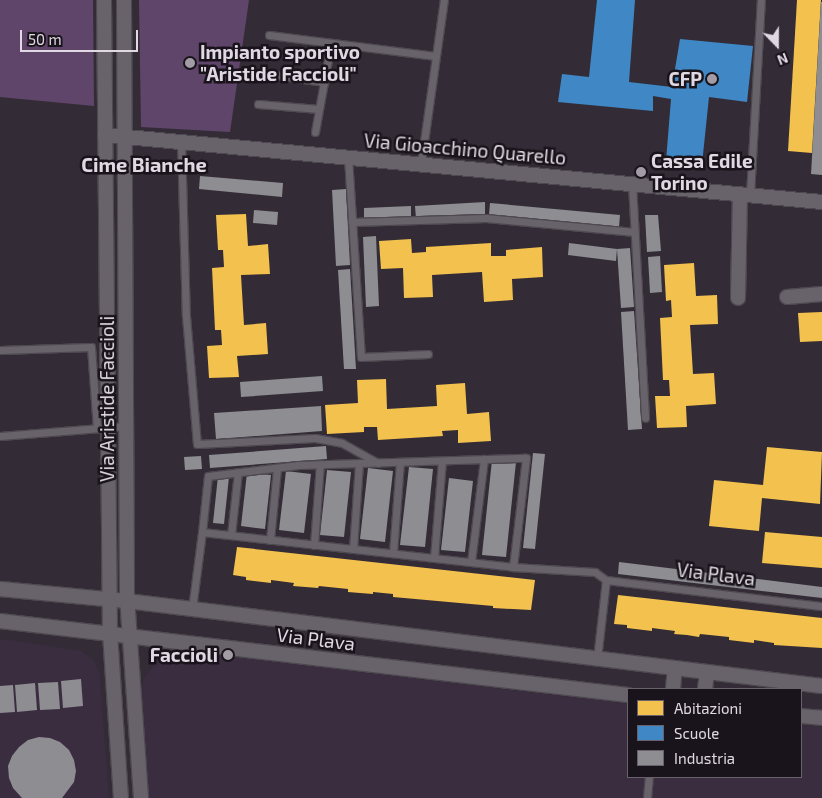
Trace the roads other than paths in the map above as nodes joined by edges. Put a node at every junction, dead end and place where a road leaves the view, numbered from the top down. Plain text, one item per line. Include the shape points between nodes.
1 (104, 0) edge
2 (124, 0) edge
3 (444, 0) edge
4 (761, 0) edge
5 (269, 35) dead end
6 (331, 43) junction
7 (436, 56) junction
8 (262, 73) dead end
9 (324, 82) junction
10 (258, 104) dead end
11 (319, 108) junction
12 (315, 132) dead end
13 (105, 135) junction
14 (125, 136) junction
15 (181, 141) junction
16 (348, 157) junction
17 (421, 163) junction
18 (632, 184) junction
19 (745, 194) junction
20 (822, 202) edge
21 (352, 222) junction
22 (634, 232) junction
23 (822, 294) edge
24 (738, 298) dead end
25 (787, 298) dead end
26 (0, 350) edge
27 (428, 354) dead end
28 (645, 418) dead end
29 (126, 426) junction
30 (103, 427) junction
31 (0, 436) edge
32 (484, 459) junction
33 (442, 461) junction
34 (400, 462) junction
35 (359, 463) junction
36 (378, 463) junction
37 (320, 464) junction
38 (276, 468) junction
39 (238, 472) junction
40 (202, 532) junction
41 (230, 535) junction
42 (270, 540) junction
43 (314, 545) junction
44 (353, 549) junction
45 (393, 553) junction
46 (434, 558) junction
47 (471, 562) junction
48 (513, 567) junction
49 (606, 580) junction
50 (0, 589) edge
51 (110, 601) junction
52 (127, 602) junction
53 (822, 606) edge
54 (192, 610) junction
55 (0, 621) edge
56 (110, 634) junction
57 (130, 635) junction
58 (597, 659) junction
59 (675, 668) junction
60 (707, 672) junction
61 (822, 686) edge
62 (673, 688) edge
63 (705, 688) edge
64 (627, 695) edge
65 (802, 716) edge
66 (822, 718) edge
67 (649, 778) edge
68 (121, 798) edge
69 (141, 798) edge
70 (647, 798) edge

1 - 13 street, Via Aristide Faccioli
2 - 14 street, Via Aristide Faccioli
3 - 7 lane
4 - 19 lane
5 - 6 lane
6 - 7 lane
6 - 9 lane
7 - 17 lane
8 - 9 lane
9 - 11 lane
10 - 11 lane
11 - 12 lane
13 - 14 street, Via Gioacchino Quarello
13 - 30 street, Via Aristide Faccioli
14 - 15 street, Via Gioacchino Quarello
14 - 29 street, Via Aristide Faccioli
15 - 16 street, Via Gioacchino Quarello
15 - 36 lane via 186,316 197,444 315,438 342,442
16 - 17 street, Via Gioacchino Quarello
16 - 21 lane
17 - 18 street, Via Gioacchino Quarello
18 - 19 street, Via Gioacchino Quarello
18 - 22 lane
19 - 20 street, Via Gioacchino Quarello
19 - 24 street
21 - 22 lane via 486,218
21 - 27 lane via 361,357
22 - 28 lane
23 - 25 street
26 - 30 lane via 91,347
29 - 30 lane
29 - 52 street, Via Aristide Faccioli
30 - 31 lane
30 - 51 street, Via Aristide Faccioli
32 - 33 lane
32 - 47 lane
32 - 48 lane via 526,458
33 - 34 lane
33 - 46 lane
34 - 36 lane
34 - 45 lane
35 - 36 lane
35 - 37 lane
35 - 44 lane
37 - 38 lane
37 - 43 lane
38 - 39 lane
38 - 42 lane
39 - 40 lane via 208,476
39 - 41 lane
40 - 41 lane, Via Plava
40 - 54 lane
41 - 42 lane, Via Plava
42 - 43 lane, Via Plava
43 - 44 lane, Via Plava
44 - 45 lane, Via Plava
45 - 46 lane, Via Plava
46 - 47 lane, Via Plava
47 - 48 lane, Via Plava
48 - 49 lane, Via Plava via 595,572
49 - 53 lane, Via Plava
49 - 58 lane
50 - 51 street, Via Plava
51 - 52 street, Via Plava
51 - 56 street, Via Aristide Faccioli
52 - 54 street, Via Plava
52 - 57 street, Via Aristide Faccioli
54 - 58 street, Via Plava
55 - 56 street, Via Plava
56 - 57 street, Via Plava
56 - 68 street, Via Aristide Faccioli
57 - 64 street, Via Plava
57 - 69 street, Via Aristide Faccioli
58 - 59 street, Via Plava
59 - 60 street, Via Plava
59 - 62 street
60 - 61 street, Via Plava
60 - 63 street
65 - 66 street
67 - 70 lane

